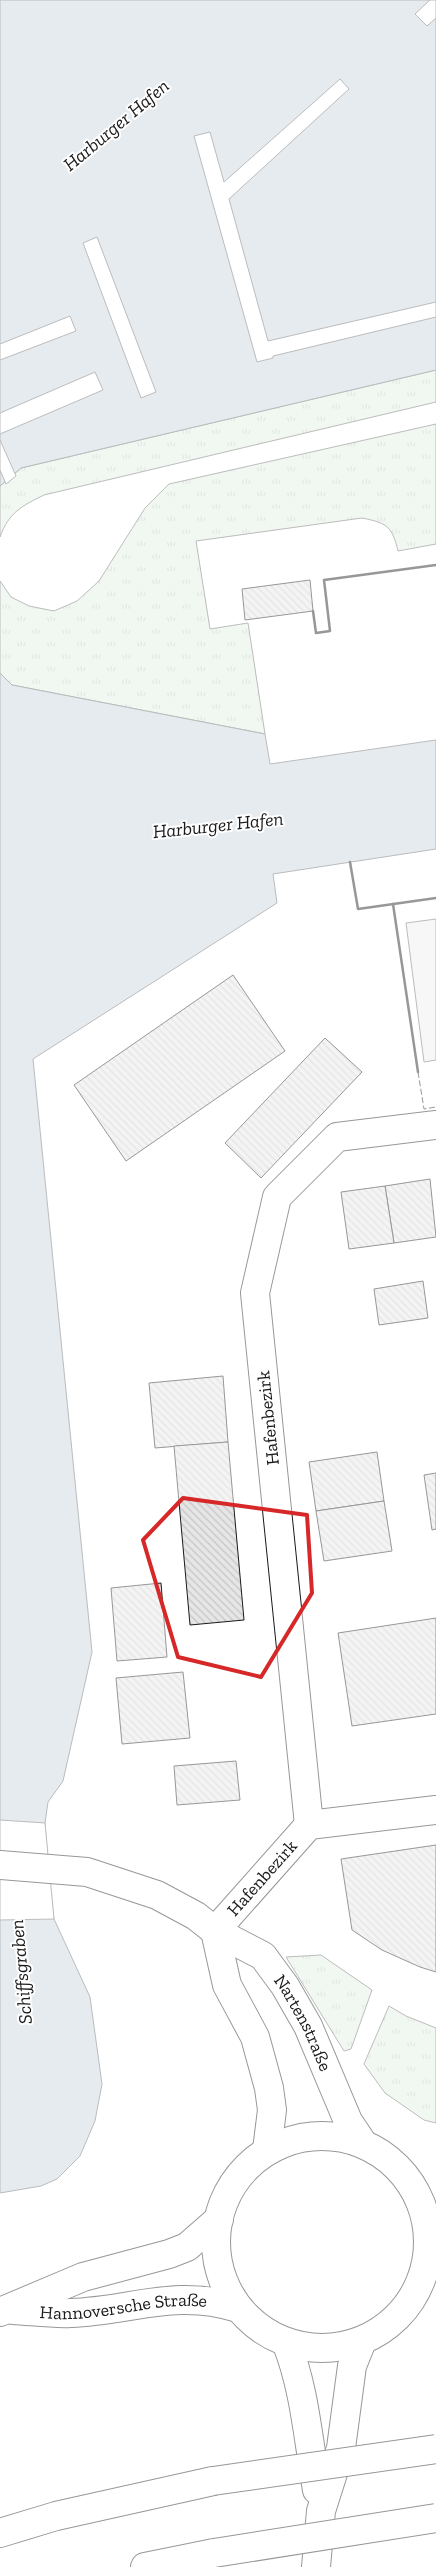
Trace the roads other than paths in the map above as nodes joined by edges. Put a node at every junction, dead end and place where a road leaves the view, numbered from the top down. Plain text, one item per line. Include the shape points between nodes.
1 (436, 1125) edge
2 (436, 1810) edge
3 (309, 1825) junction
4 (0, 1865) edge
5 (215, 1931) junction
6 (362, 2142) junction
7 (267, 2150) junction
8 (430, 2214) edge
9 (218, 2219) junction
10 (436, 2296) edge
11 (408, 2305) junction
12 (238, 2308) junction
13 (5, 2311) edge
14 (362, 2341) junction
15 (286, 2342) junction
16 (436, 2449) edge
17 (321, 2511) junction
18 (436, 2518) edge
19 (0, 2533) edge
20 (145, 2567) edge
21 (316, 2567) edge

1 - 3 main road, Hafenbezirk via 337,1137 276,1197 256,1293
2 - 3 main road, Hafenbezirk
3 - 5 main road, Hafenbezirk
4 - 5 main road, Nartenstraße via 87,1872 157,1895 196,1916
5 - 6 main road, Nartenstraße via 263,1956 285,1986 308,2026 348,2121
5 - 7 main road via 227,1985 255,2038 270,2088 272,2110
6 - 7 main road via 314,2135
6 - 8 main road via 396,2165
7 - 9 main road via 235,2180
8 - 11 main road via 423,2278
9 - 12 main road via 216,2250 219,2266 226,2288
9 - 13 main road, Hannoversche Straße via 187,2247 83,2277
10 - 11 main road
11 - 14 main road via 394,2320
12 - 13 main road, Hannoversche Straße via 201,2299 176,2299 70,2314
12 - 15 main road via 260,2328
14 - 15 main road via 324,2348
14 - 17 main road via 352,2366 341,2448
15 - 17 main road via 295,2364 304,2404
16 - 19 main road, bridge via 213,2481 56,2516
17 - 21 main road
18 - 20 main road, bridge

